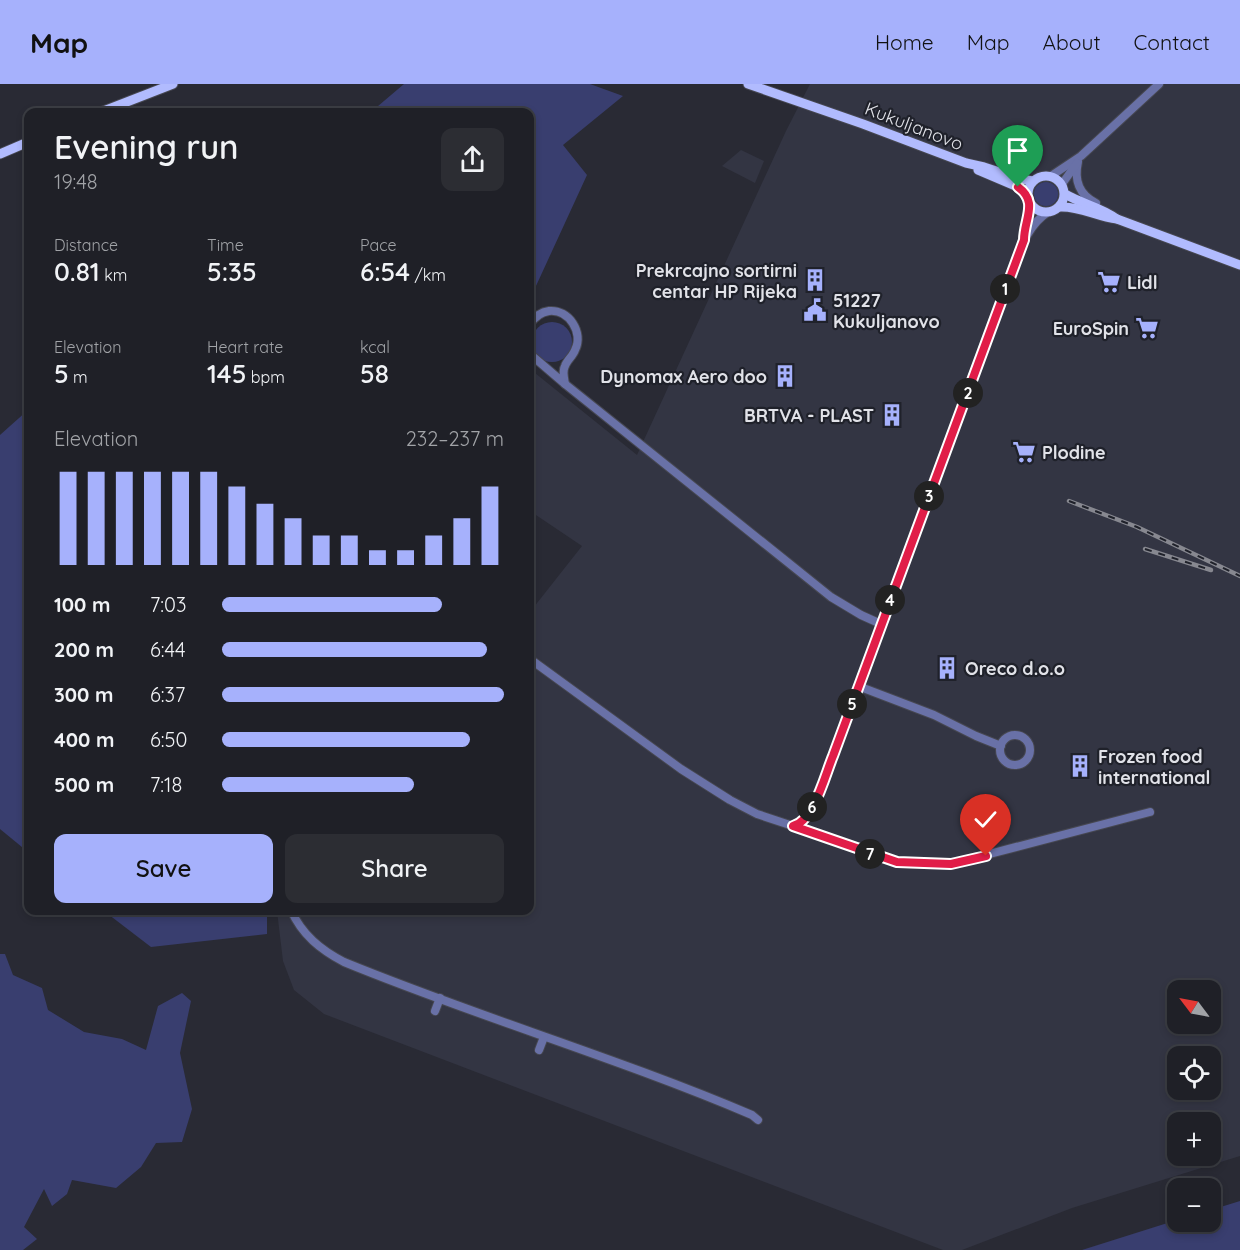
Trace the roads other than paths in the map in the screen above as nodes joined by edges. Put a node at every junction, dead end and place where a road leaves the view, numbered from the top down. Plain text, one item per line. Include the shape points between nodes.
1 (173, 84) edge
2 (748, 84) edge
3 (1159, 84) edge
4 (111, 108) edge
5 (24, 144) edge
6 (0, 154) edge
7 (1079, 159) junction
8 (966, 163) junction
9 (1051, 176) junction
10 (1034, 181) junction
11 (1063, 189) junction
12 (1029, 200) junction
13 (1059, 207) junction
14 (1048, 212) junction
15 (1108, 212) junction
16 (1117, 219) junction
17 (1024, 240) junction
18 (1240, 265) edge
19 (534, 318) edge
20 (534, 357) edge
21 (565, 384) junction
22 (881, 624) junction
23 (534, 662) edge
24 (858, 686) junction
25 (1001, 746) dead end
26 (1150, 812) dead end
27 (793, 826) junction
28 (294, 915) edge
29 (440, 998) junction
30 (435, 1011) dead end
31 (544, 1037) junction
32 (539, 1050) dead end
33 (758, 1120) dead end

1 - 4 main road
2 - 8 main road, Kukuljanovo
3 - 7 street
5 - 6 main road
7 - 9 street
7 - 11 street
7 - 15 street via 1080,190
8 - 10 main road, Kukuljanovo
8 - 12 main road, Kukuljanovo via 1018,187
9 - 10 main road
9 - 11 main road
10 - 12 main road via 1028,190
11 - 13 main road
11 - 15 main road
12 - 14 main road, Kukuljanovo via 1036,209
12 - 17 street
13 - 14 main road
13 - 16 main road
14 - 17 street
15 - 16 main road
16 - 18 main road
17 - 22 street
19 - 21 street via 549,311 567,317 577,332 576,350 565,365
20 - 21 street
21 - 22 street via 831,597
22 - 24 street
23 - 27 street via 705,786 756,814
24 - 25 street
24 - 27 street via 810,812 799,825
26 - 27 street via 951,864 897,862
28 - 29 street via 308,937 331,955
29 - 30 street
29 - 31 street
31 - 32 street
31 - 33 street via 704,1094

